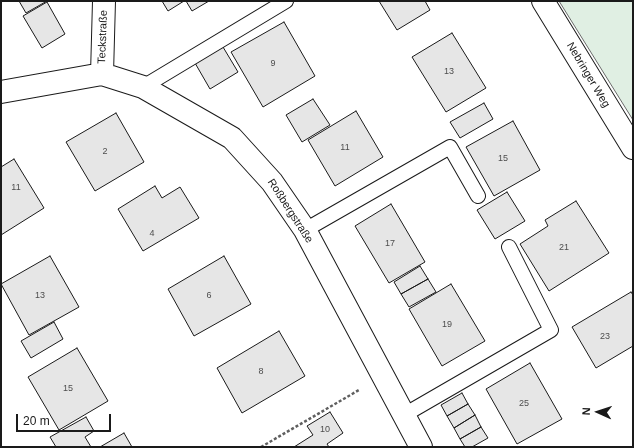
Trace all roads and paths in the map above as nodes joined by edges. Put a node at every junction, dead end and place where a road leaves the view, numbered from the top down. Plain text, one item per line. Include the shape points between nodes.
1 (104, 1) edge
2 (286, 1) edge
3 (543, 1) edge
4 (102, 74) junction
5 (143, 87) junction
6 (1, 92) edge
7 (633, 148) edge
8 (478, 196) dead end
9 (305, 230) junction
10 (509, 247) dead end
11 (383, 376) junction
12 (404, 415) junction
13 (261, 447) edge
14 (422, 447) edge

1 - 4 street, Teckstraße
2 - 5 lane
3 - 7 street, Nebringer Weg
4 - 5 street, Roßbergstraße
4 - 6 street, Roßbergstraße
5 - 9 street, Roßbergstraße via 232,138 272,182
8 - 9 lane via 450,147
9 - 11 street, Roßbergstraße
10 - 12 lane via 552,330
11 - 12 street, Roßbergstraße
11 - 13 path
12 - 14 street, Roßbergstraße

